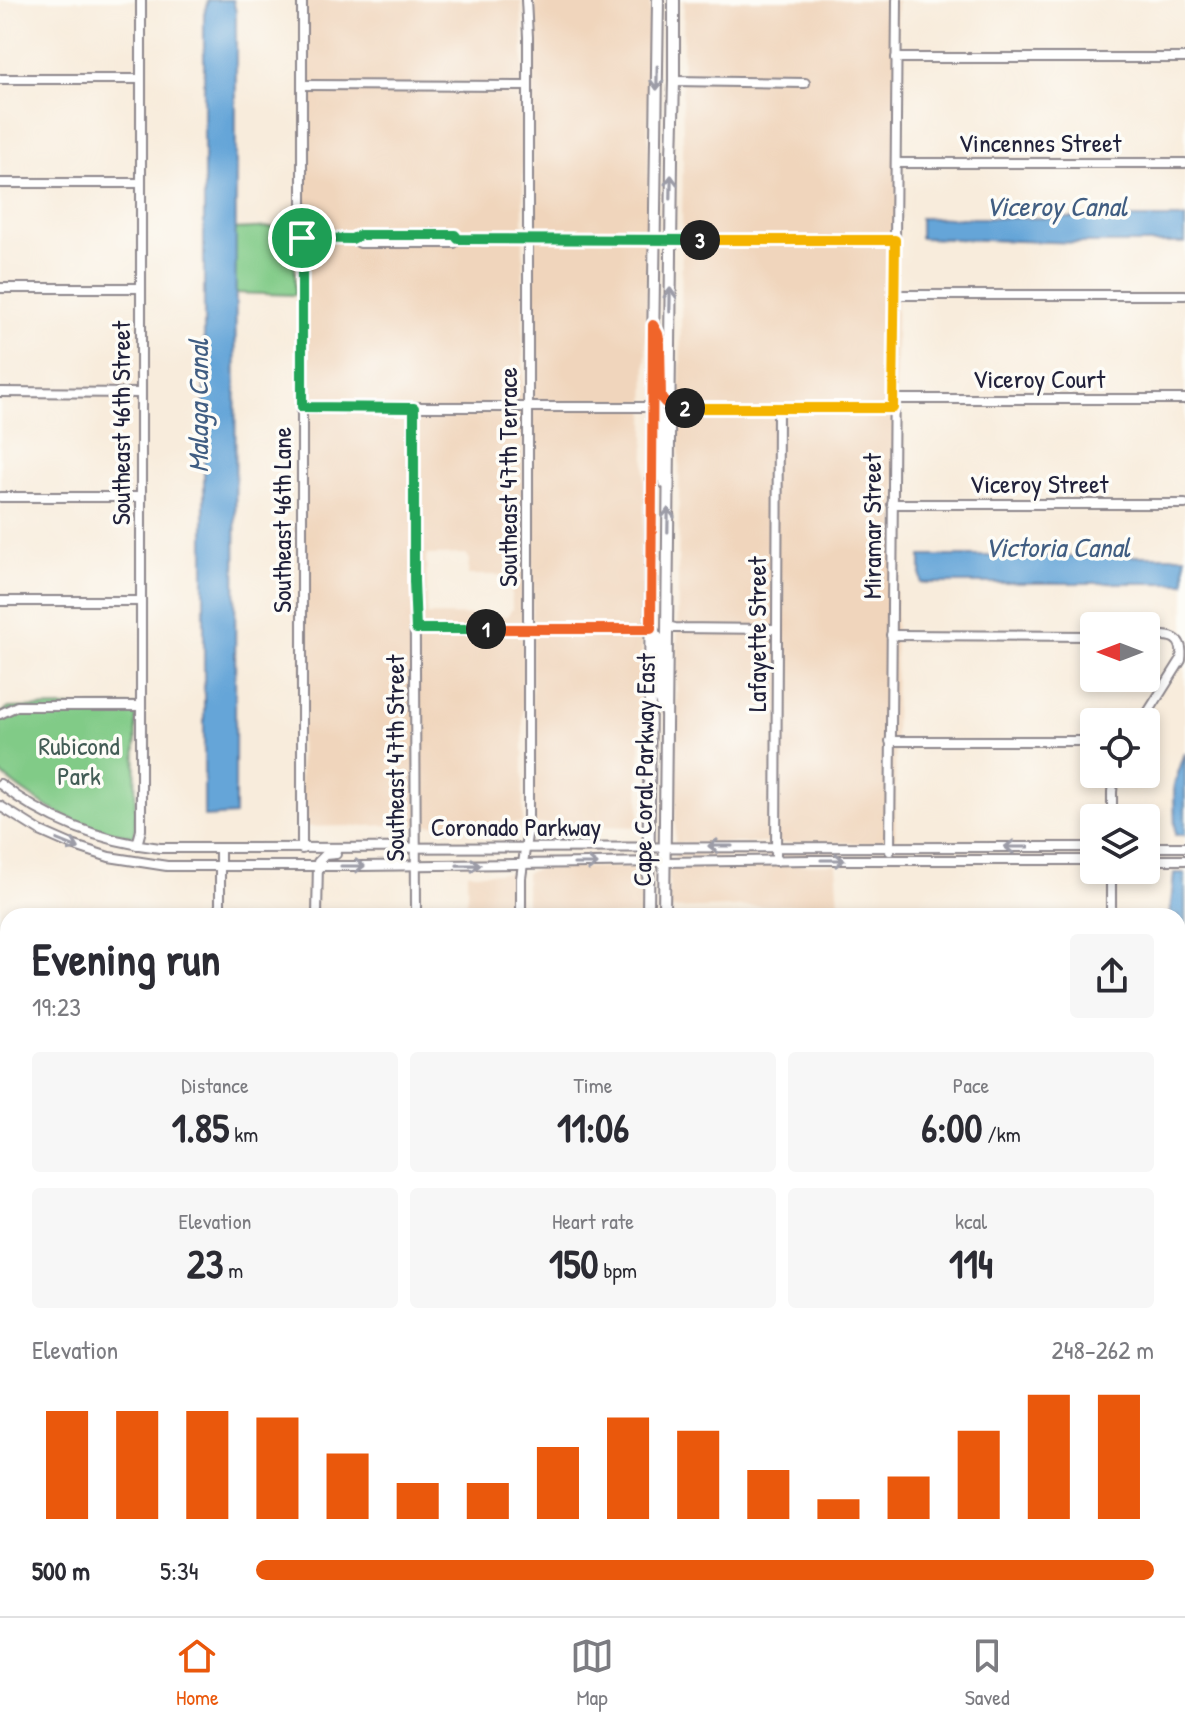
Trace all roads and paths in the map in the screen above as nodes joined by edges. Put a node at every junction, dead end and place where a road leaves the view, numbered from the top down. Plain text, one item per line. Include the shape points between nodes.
1 (141, 0) edge
2 (302, 0) edge
3 (528, 0) edge
4 (658, 0) edge
5 (674, 0) edge
6 (897, 0) edge
7 (896, 58) junction
8 (1185, 58) edge
9 (0, 79) edge
10 (140, 79) junction
11 (674, 81) junction
12 (805, 83) dead end
13 (302, 85) junction
14 (527, 86) junction
15 (896, 163) junction
16 (1185, 163) edge
17 (0, 183) edge
18 (140, 183) junction
19 (302, 238) junction
20 (527, 239) junction
21 (654, 239) junction
22 (671, 239) junction
23 (895, 240) junction
24 (0, 288) edge
25 (141, 288) junction
26 (894, 295) junction
27 (1185, 295) edge
28 (653, 325) junction
29 (0, 392) edge
30 (141, 393) junction
31 (1185, 399) edge
32 (893, 404) junction
33 (669, 406) junction
34 (302, 407) junction
35 (652, 407) junction
36 (414, 408) junction
37 (528, 408) junction
38 (778, 408) junction
39 (668, 489) junction
40 (0, 497) edge
41 (141, 497) junction
42 (892, 504) junction
43 (1185, 504) edge
44 (651, 544) junction
45 (0, 601) edge
46 (141, 601) junction
47 (667, 626) junction
48 (416, 629) junction
49 (528, 629) junction
50 (651, 629) junction
51 (777, 629) junction
52 (891, 635) junction
53 (1080, 636) edge
54 (1160, 636) edge
55 (141, 706) junction
56 (1151, 708) edge
57 (0, 714) edge
58 (666, 714) junction
59 (890, 741) junction
60 (1080, 741) edge
61 (0, 784) edge
62 (0, 806) edge
63 (137, 845) junction
64 (776, 846) junction
65 (525, 847) junction
66 (649, 847) junction
67 (665, 847) junction
68 (890, 847) junction
69 (1080, 847) edge
70 (1160, 847) edge
71 (1185, 847) edge
72 (356, 848) junction
73 (414, 848) junction
74 (220, 849) junction
75 (302, 849) junction
76 (890, 860) junction
77 (1080, 860) edge
78 (1160, 860) edge
79 (1185, 860) edge
80 (776, 861) junction
81 (649, 863) junction
82 (665, 863) junction
83 (523, 864) junction
84 (220, 866) junction
85 (415, 866) junction
86 (317, 867) junction
87 (1111, 884) edge
88 (220, 908) edge
89 (317, 908) edge
90 (416, 908) edge
91 (521, 908) edge
92 (648, 908) edge
93 (664, 908) edge
94 (1111, 908) edge

1 - 10 street, Southeast 46th Street
2 - 13 street, Southeast 46th Lane
3 - 14 street, Southeast 47th Terrace
4 -> 21 main road, Cape Coral Parkway East
5 - 11 main road, Cape Coral Parkway East
6 - 7 street, Miramar Street
7 - 8 street
7 - 15 street, Miramar Street
9 - 10 street
10 - 18 street, Southeast 46th Street
11 - 12 street
22 -> 11 main road, Cape Coral Parkway East
13 - 14 street
13 - 19 street, Southeast 46th Lane
14 - 20 street, Southeast 47th Terrace
15 - 16 street, Vincennes Street
15 - 23 street, Miramar Street
17 - 18 street
18 - 25 street, Southeast 46th Street
19 - 20 street via 401,244
19 - 34 street, Southeast 46th Lane
20 - 21 street
20 - 37 street, Southeast 47th Terrace
21 - 22 street
21 - 28 main road, Cape Coral Parkway East
22 - 23 street
33 -> 22 main road, Cape Coral Parkway East
23 - 26 street, Miramar Street
24 - 25 street
25 - 30 street, Southeast 46th Street
26 - 27 street
26 - 32 street, Miramar Street
28 - 33 main road via 660,343 660,391
28 - 35 main road, Cape Coral Parkway East
29 - 30 street
30 - 41 street, Southeast 46th Street
31 - 32 street, Viceroy Court
32 - 38 street, Viceroy Court
32 - 42 street, Miramar Street
33 - 38 street, Viceroy Court
33 - 39 main road, Cape Coral Parkway East
34 - 36 street
34 - 75 street, Southeast 46th Lane
35 - 37 street
35 - 39 main road via 661,416 661,470
35 - 44 main road, Cape Coral Parkway East
36 - 37 street
36 - 48 street, Southeast 47th Street
37 - 49 street, Southeast 47th Terrace
38 - 51 street, Lafayette Street
47 -> 39 main road, Cape Coral Parkway East
40 - 41 street
41 - 46 street, Southeast 46th Street
42 - 43 street, Viceroy Street
42 - 52 street, Miramar Street
44 - 47 main road via 657,562 657,610
44 - 50 main road, Cape Coral Parkway East
45 - 46 street
46 - 55 street, Southeast 46th Street
47 - 51 street
47 - 58 main road, Cape Coral Parkway East
48 - 49 street
48 - 73 street, Southeast 47th Street
49 - 50 street
49 - 65 street, Southeast 47th Terrace
50 - 58 main road via 658,638 659,699
50 - 66 main road, Cape Coral Parkway East
51 - 64 street, Lafayette Street
52 - 53 street
52 - 59 street, Miramar Street
54 - 56 street via 1176,637 1183,652
55 - 57 street via 17,706
55 - 63 street, Southeast 46th Street
58 - 67 main road, Cape Coral Parkway East
59 - 60 street
59 - 68 street, Miramar Street
61 - 63 street, Coronado Parkway via 70,825
62 -> 84 street, Coronado Parkway via 58,839 109,857 167,866
63 - 74 street, Coronado Parkway
64 -> 67 street, Coronado Parkway
64 - 68 street, Coronado Parkway
64 - 80 street, Lafayette Street
65 - 66 street, Coronado Parkway
65 - 73 street, Coronado Parkway
65 - 83 street, Southeast 47th Terrace
66 - 67 street, Coronado Parkway
66 - 81 main road, Cape Coral Parkway East
67 - 82 main road, Cape Coral Parkway East
69 -> 68 street, Coronado Parkway
68 - 76 street, Miramar Street
70 - 71 street
72 - 73 street, Coronado Parkway
72 - 75 street, Coronado Parkway
72 - 86 street via 325,855
73 - 85 street, Southeast 47th Street
74 - 75 street, Coronado Parkway
74 - 84 street
76 - 77 street, Coronado Parkway
80 -> 76 street, Coronado Parkway
78 - 79 street
80 - 82 street, Coronado Parkway
81 - 82 street, Coronado Parkway
83 -> 81 street, Coronado Parkway
81 - 92 main road, Cape Coral Parkway East
82 - 93 main road, Cape Coral Parkway East
85 -> 83 street, Coronado Parkway
83 - 91 street, Southeast 47th Terrace
84 - 86 street, Coronado Parkway
84 - 88 street
86 -> 85 street, Coronado Parkway
85 - 90 street, Southeast 47th Street
86 - 89 street
87 - 94 street

